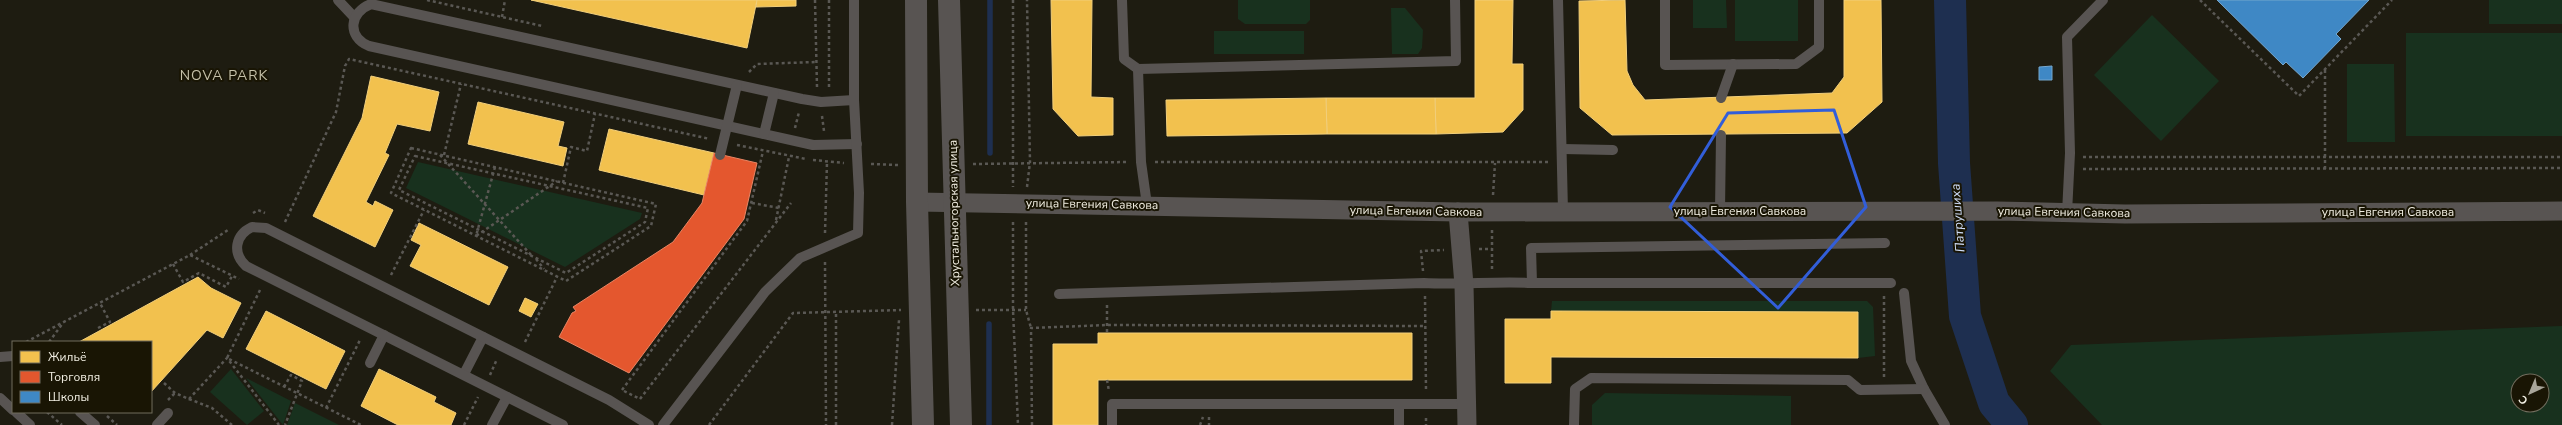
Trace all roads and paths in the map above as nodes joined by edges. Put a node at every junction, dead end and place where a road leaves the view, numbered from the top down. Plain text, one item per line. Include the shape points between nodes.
1 (338, 0) edge
2 (505, 0) edge
3 (815, 0) edge
4 (828, 0) edge
5 (854, 0) edge
6 (916, 0) edge
7 (949, 0) edge
8 (1027, 0) edge
9 (1122, 0) edge
10 (1455, 0) edge
11 (1558, 0) edge
12 (1665, 0) edge
13 (1819, 0) edge
14 (2103, 0) edge
15 (2200, 0) edge
16 (2392, 0) edge
17 (354, 17) junction
18 (502, 17) dead end
19 (816, 62) junction
20 (1733, 64) junction
21 (1138, 69) junction
22 (2325, 70) junction
23 (749, 72) dead end
24 (461, 84) junction
25 (737, 85) junction
26 (774, 93) junction
27 (1721, 98) dead end
28 (802, 99) junction
29 (854, 100) junction
30 (825, 102) junction
31 (595, 114) junction
32 (727, 126) junction
33 (764, 134) junction
34 (1721, 135) dead end
35 (793, 141) junction
36 (724, 142) junction
37 (857, 144) junction
38 (1563, 149) junction
39 (1613, 150) dead end
40 (2084, 150) dead end
41 (763, 151) junction
42 (440, 155) junction
43 (444, 155) junction
44 (720, 155) dead end
45 (789, 157) junction
46 (2070, 157) junction
47 (2084, 157) junction
48 (2325, 157) junction
49 (2562, 157) edge
50 (1030, 162) junction
51 (1141, 162) junction
52 (1562, 162) junction
53 (448, 163) junction
54 (856, 164) junction
55 (902, 166) dead end
56 (495, 167) junction
57 (2069, 168) junction
58 (2562, 168) edge
59 (2325, 169) junction
60 (493, 173) junction
61 (557, 181) junction
62 (563, 183) junction
63 (550, 186) junction
64 (953, 201) junction
65 (752, 202) junction
66 (917, 202) junction
67 (791, 203) dead end
68 (1026, 203) junction
69 (485, 204) junction
70 (1147, 205) junction
71 (779, 208) junction
72 (424, 210) junction
73 (1563, 211) junction
74 (1720, 211) junction
75 (2562, 211) edge
76 (1458, 212) junction
77 (2067, 213) junction
78 (500, 220) junction
79 (776, 223) junction
80 (478, 229) junction
81 (483, 232) junction
82 (280, 235) junction
83 (476, 236) junction
84 (1885, 243) dead end
85 (1476, 249) dead end
86 (1492, 249) dead end
87 (1452, 250) dead end
88 (534, 257) junction
89 (173, 264) junction
90 (546, 271) junction
91 (232, 276) junction
92 (391, 276) dead end
93 (557, 276) junction
94 (243, 282) dead end
95 (1424, 283) junction
96 (1532, 283) junction
97 (1891, 284) dead end
98 (1464, 285) junction
99 (255, 287) dead end
100 (260, 290) junction
101 (1884, 293) dead end
102 (1904, 293) dead end
103 (268, 294) dead end
104 (1059, 294) dead end
105 (1107, 294) junction
106 (100, 303) junction
107 (921, 309) junction
108 (900, 310) junction
109 (957, 310) junction
110 (1026, 310) junction
111 (836, 312) junction
112 (64, 322) junction
113 (1107, 325) junction
114 (1426, 326) junction
115 (98, 328) dead end
116 (1031, 328) junction
117 (1107, 333) dead end
118 (384, 335) junction
119 (353, 336) dead end
120 (484, 337) junction
121 (360, 340) junction
122 (28, 341) edge
123 (50, 341) edge
124 (525, 342) dead end
125 (377, 348) junction
126 (0, 356) edge
127 (12, 356) edge
128 (227, 358) junction
129 (370, 363) dead end
130 (464, 374) junction
131 (1884, 377) dead end
132 (164, 383) dead end
133 (284, 387) junction
134 (1924, 389) junction
135 (622, 390) dead end
136 (297, 393) junction
137 (471, 395) dead end
138 (507, 396) junction
139 (0, 398) edge
140 (189, 399) junction
141 (1399, 404) junction
142 (1426, 404) junction
143 (1466, 404) junction
144 (326, 408) junction
145 (12, 409) edge
146 (500, 410) junction
147 (17, 413) edge
148 (48, 413) edge
149 (81, 413) edge
150 (103, 413) edge
151 (168, 413) dead end
152 (629, 413) junction
153 (30, 425) edge
154 (62, 425) edge
155 (95, 425) edge
156 (116, 425) edge
157 (157, 425) edge
158 (232, 425) edge
159 (279, 425) edge
160 (285, 425) edge
161 (361, 425) edge
162 (492, 425) edge
163 (563, 425) edge
164 (649, 425) edge
165 (663, 425) edge
166 (709, 425) edge
167 (836, 425) edge
168 (892, 425) edge
169 (924, 425) edge
170 (961, 425) edge
171 (1032, 425) edge
172 (1112, 425) edge
173 (1399, 425) edge
174 (1426, 425) edge
175 (1467, 425) edge
176 (1574, 425) edge
177 (1945, 425) edge

1 - 17 lane
2 - 18 path
3 - 19 path
4 - 30 path
5 - 29 lane
6 - 66 street
7 - 64 street, Хрустальногорская улица
8 - 50 path
9 - 21 lane via 1124,59
10 - 21 lane via 1456,61
11 - 38 lane
12 - 20 lane via 1665,66
13 - 20 lane via 1819,47 1796,64
14 - 46 lane via 2067,37
15 - 22 path via 2299,96
16 - 22 path
17 - 25 lane via 358,11 371,4
17 - 32 lane via 354,32 362,43 369,46
19 - 23 path via 757,64
19 - 30 path
20 - 27 lane
21 - 51 lane
22 - 48 path
24 - 31 path
24 - 43 path
24 - 82 path via 349,59 345,66 336,112
25 - 26 lane
25 - 32 lane
26 - 28 lane
26 - 33 lane
28 - 30 lane
28 - 35 path
29 - 30 lane
29 - 37 lane
31 - 36 path
31 - 62 path via 586,151 571,147
32 - 33 lane
32 - 36 lane
33 - 35 lane
34 - 74 lane
35 - 37 lane via 813,145
35 - 45 path
36 - 41 path
36 - 44 lane
37 - 54 lane
38 - 39 lane
38 - 52 lane
40 - 47 path
41 - 45 path
41 - 65 path
42 - 43 path
42 - 53 path
42 - 72 path via 411,148 391,193
43 - 56 path
45 - 54 path
45 - 71 path
46 - 47 path
46 - 57 lane
47 - 48 path
48 - 49 path
48 - 59 path
50 - 51 path
50 - 68 path
51 - 52 path
51 - 70 lane
52 - 73 lane
53 - 60 path
53 - 69 path
53 - 80 path via 415,156 399,190
54 - 55 path
54 - 165 lane via 859,193 858,233 800,258 765,292
56 - 60 path
56 - 61 path
57 - 59 path
57 - 77 lane
58 - 59 path
60 - 63 path
60 - 69 path
61 - 62 path
61 - 63 path
62 - 93 path via 656,204 651,226 566,281
63 - 78 path
63 - 88 path via 648,208 645,222 566,273
64 - 66 street, улица Евгения Савкова
64 - 68 street, улица Евгения Савкова
64 - 109 street, Хрустальногорская улица
65 - 71 path
65 - 135 path via 747,221
66 - 107 street
67 - 79 path
68 - 70 street, улица Евгения Савкова
68 - 110 path
69 - 78 path
69 - 80 path
70 - 76 street, улица Евгения Савкова
71 - 79 path
72 - 83 path
72 - 92 path
73 - 74 street, улица Евгения Савкова
73 - 76 street, улица Евгения Савкова
74 - 77 street, улица Евгения Савкова
75 - 77 street, улица Евгения Савкова
76 - 98 street
78 - 81 path
78 - 88 path
79 - 152 path
80 - 81 path
80 - 83 path
81 - 83 path
81 - 88 path
82 - 118 lane via 261,226 245,230 236,251 241,261 246,266
82 - 120 lane
83 - 90 path
84 - 96 lane via 1530,248
85 - 86 path
87 - 95 path via 1421,251
88 - 90 path
89 - 91 path via 190,255
89 - 91 path via 183,282 199,273 226,287
89 - 106 path
90 - 93 path
91 - 94 path
93 - 124 path
95 - 98 lane
95 - 105 lane
95 - 114 path
96 - 97 lane
96 - 98 lane via 1491,281
98 - 143 street
99 - 100 path
100 - 103 path
100 - 128 path
101 - 131 path
102 - 134 lane via 1912,361
104 - 105 lane
105 - 113 path
106 - 112 path
106 - 115 path via 110,322
107 - 108 path
107 - 169 street
108 - 111 path
108 - 168 path
109 - 110 path
109 - 170 street, Хрустальногорская улица
110 - 116 path
111 - 166 path via 793,313
111 - 167 path
112 - 122 path
112 - 123 path
113 - 114 path
113 - 116 path
113 - 117 path
114 - 142 path
116 - 171 path
118 - 125 lane
118 - 130 lane
119 - 121 path
120 - 130 lane
120 - 152 lane via 609,400
121 - 125 path
121 - 144 path
125 - 129 lane
126 - 127 lane
128 - 133 path
128 - 140 path
128 - 159 path
130 - 138 lane
132 - 140 path via 175,393
133 - 136 path
133 - 136 path via 291,375 302,381
134 - 176 lane via 1860,390 1848,380 1591,378 1575,389
134 - 177 lane
136 - 144 path
136 - 160 path
137 - 146 path
138 - 146 lane
138 - 163 lane
139 - 145 lane
140 - 158 path via 212,408
141 - 142 lane
141 - 172 lane via 1112,404
141 - 173 lane
142 - 143 lane
142 - 174 path
143 - 175 street
144 - 161 path
146 - 162 lane
147 - 153 lane
148 - 154 path
149 - 155 lane
150 - 156 path
151 - 157 lane
152 - 164 lane

